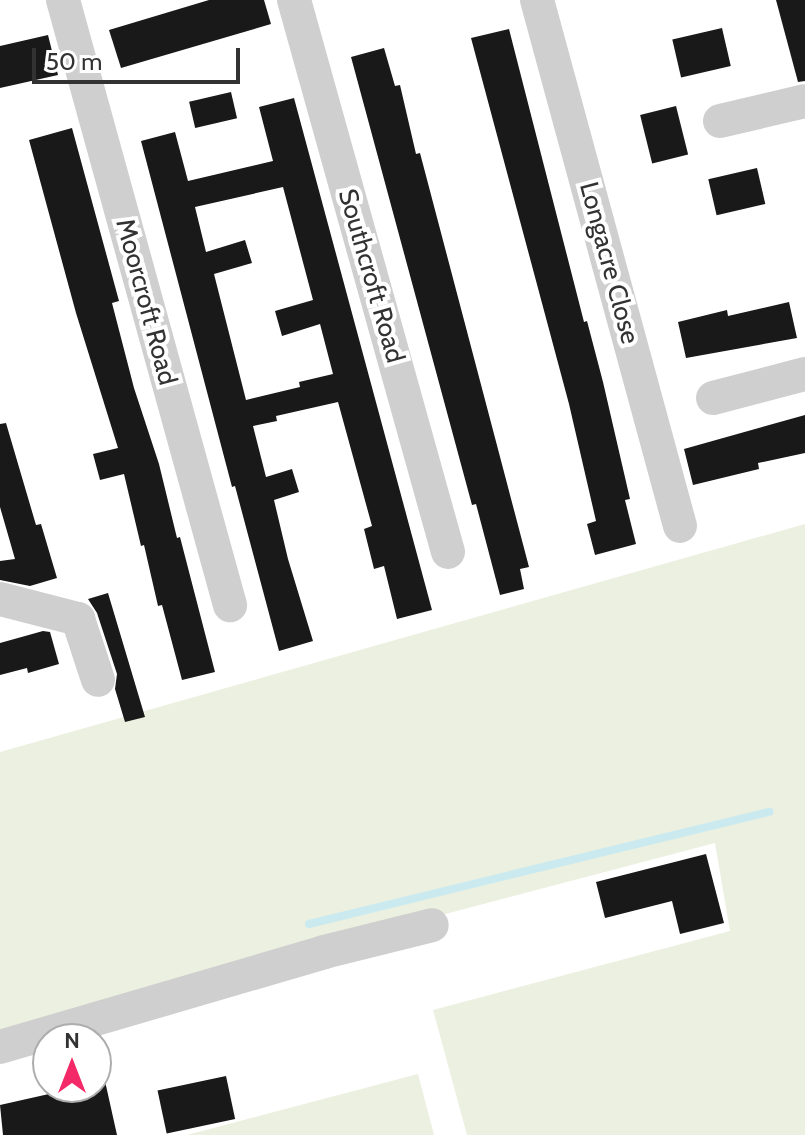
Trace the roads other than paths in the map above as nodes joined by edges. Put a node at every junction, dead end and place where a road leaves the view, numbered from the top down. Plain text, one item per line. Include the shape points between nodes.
1 (63, 0) edge
2 (294, 0) edge
3 (537, 0) edge
4 (805, 101) edge
5 (720, 121) dead end
6 (805, 374) edge
7 (713, 398) dead end
8 (680, 526) dead end
9 (448, 552) dead end
10 (0, 599) edge
11 (230, 605) dead end
12 (98, 680) dead end
13 (432, 925) dead end
14 (0, 1047) edge

1 - 11 street, Moorcroft Road
2 - 9 street, Southcroft Road
3 - 8 street, Longacre Close
4 - 5 street
6 - 7 street
10 - 12 street via 78,619
13 - 14 street

